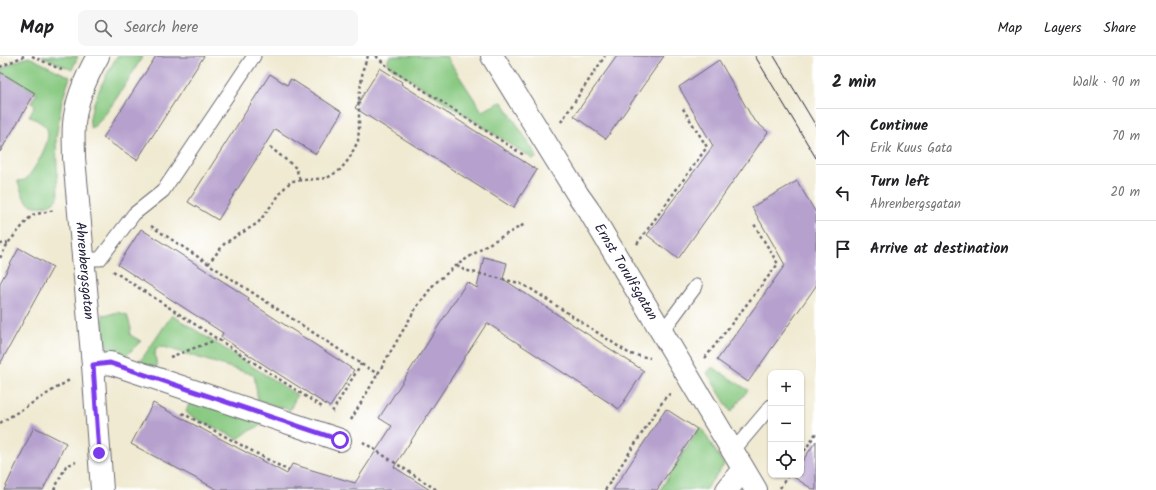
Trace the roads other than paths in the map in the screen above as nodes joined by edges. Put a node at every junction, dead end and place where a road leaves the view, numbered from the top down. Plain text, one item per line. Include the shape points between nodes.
1 (98, 56) edge
2 (254, 56) edge
3 (492, 56) edge
4 (92, 259) junction
5 (696, 286) dead end
6 (662, 332) junction
7 (93, 365) junction
8 (768, 411) edge
9 (342, 435) road end
10 (738, 460) junction
11 (102, 490) edge
12 (727, 490) edge
13 (756, 490) edge

1 - 4 street, Ahrenbergsgatan via 78,98 74,124 74,158 79,205
2 - 4 lane via 163,191 134,214
3 - 6 street, Ernst Torulfsgatan
4 - 7 street, Ahrenbergsgatan
5 - 6 lane
6 - 10 street, Ernst Torulfsgatan
7 - 9 street via 110,363 188,390
7 - 11 street, Ahrenbergsgatan
8 - 10 lane
10 - 12 street
10 - 13 street, Ernst Torulfsgatan

